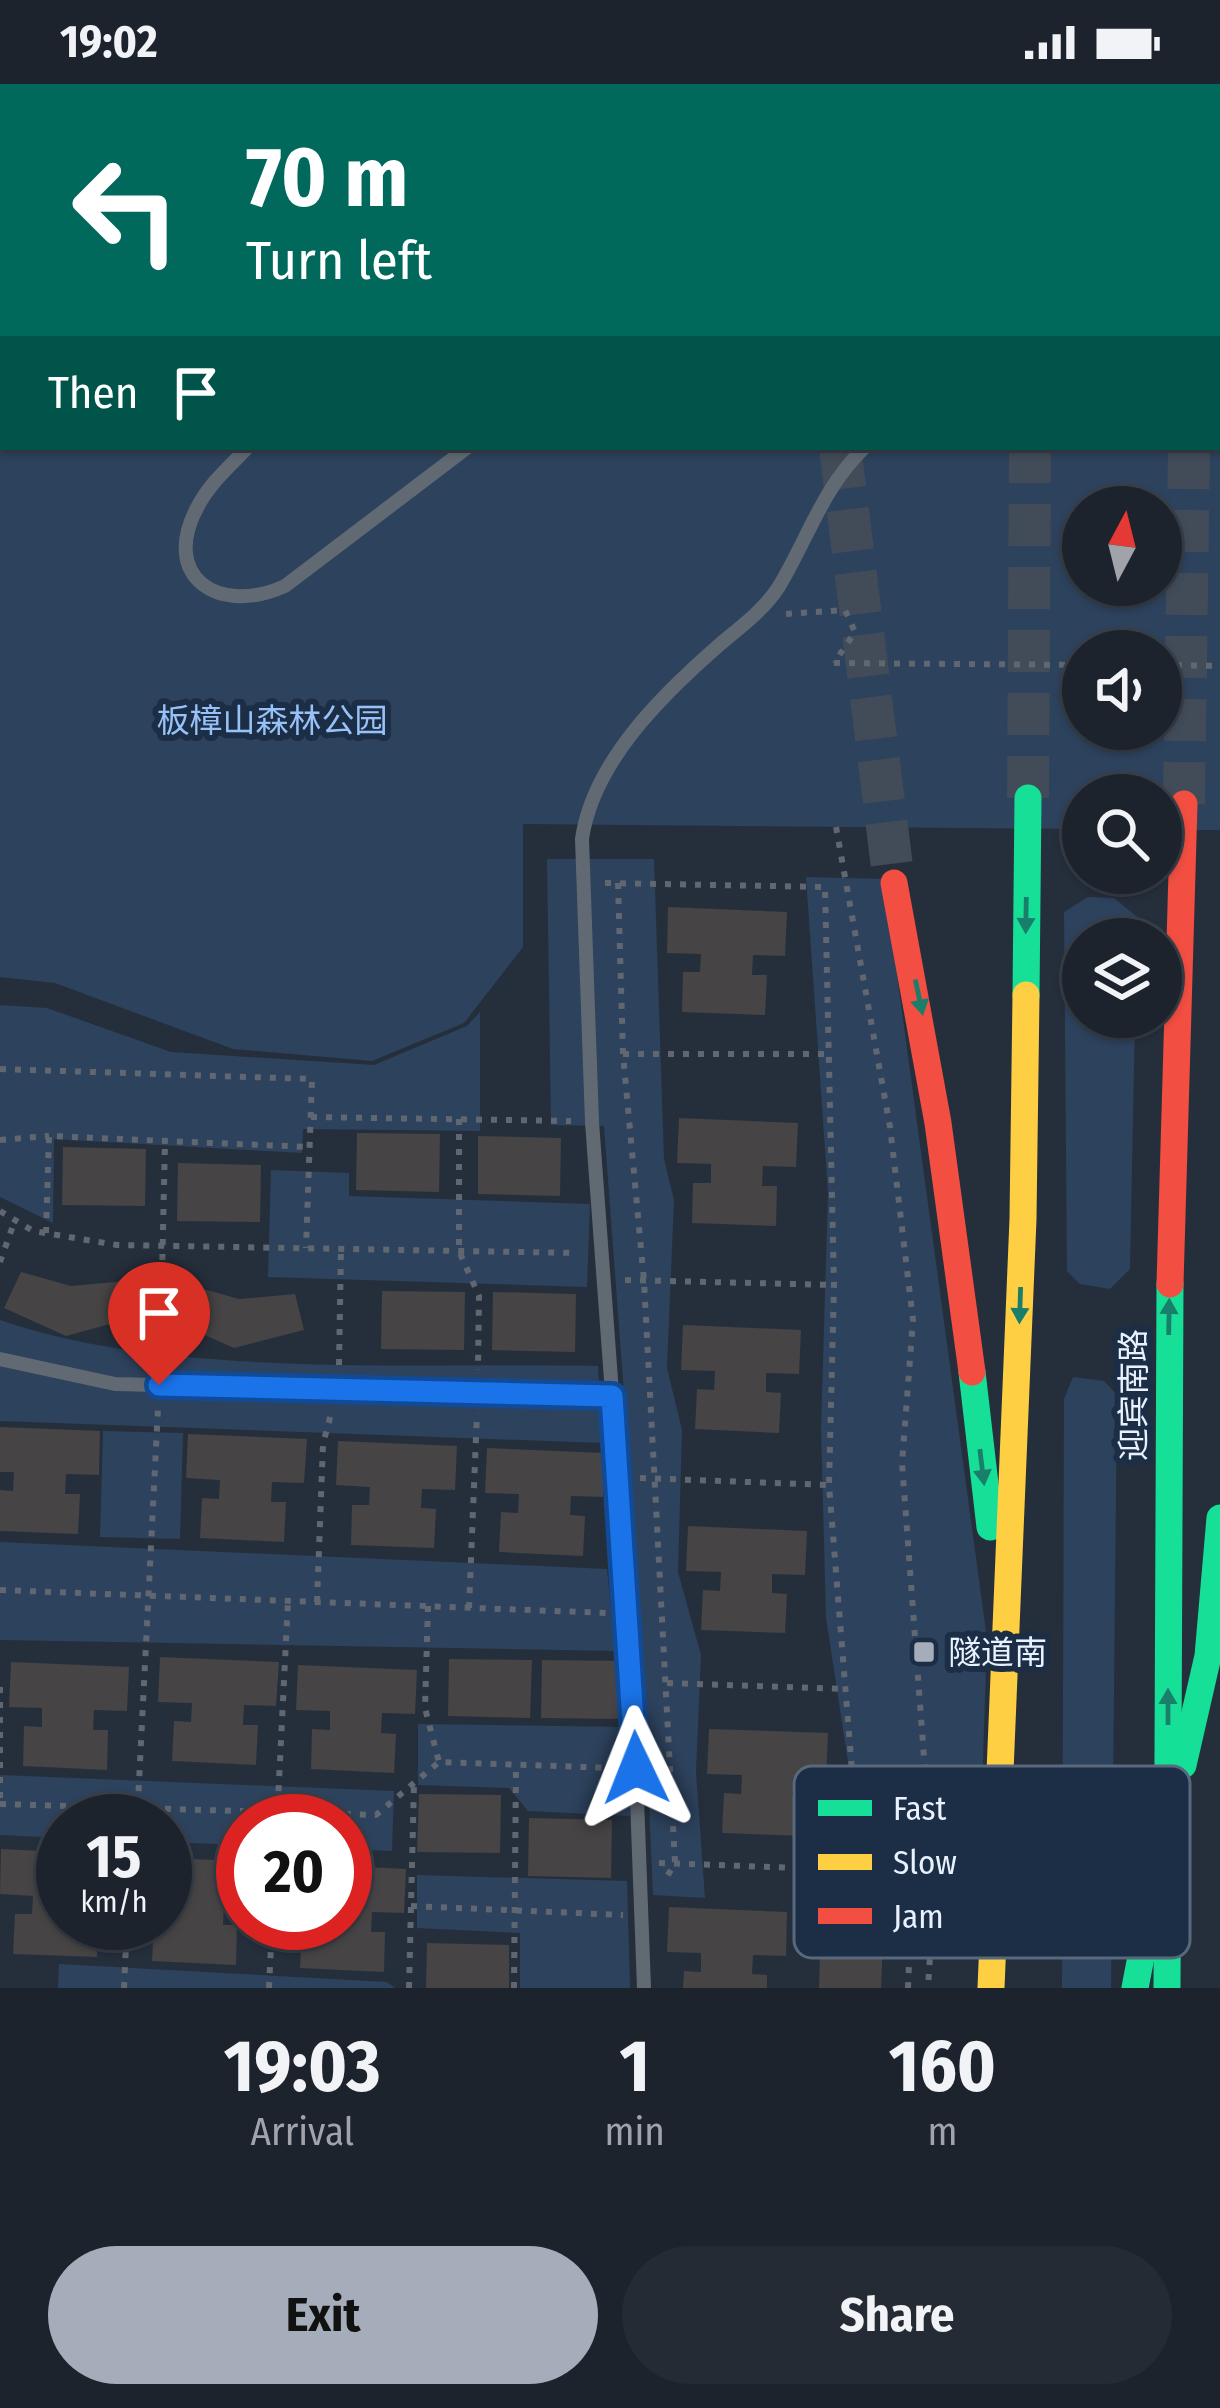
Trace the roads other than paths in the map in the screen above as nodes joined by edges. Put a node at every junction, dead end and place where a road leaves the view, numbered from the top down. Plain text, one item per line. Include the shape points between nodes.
1 (245, 450) edge
2 (464, 450) edge
3 (863, 450) edge
4 (1028, 798) tunnel mouth
5 (1184, 803) tunnel mouth
6 (894, 883) tunnel mouth
7 (0, 1359) edge
8 (612, 1396) junction
9 (1220, 1518) edge
10 (1004, 1641) junction
11 (999, 1766) edge
12 (1168, 1766) edge
13 (1182, 1766) edge
14 (992, 1958) edge
15 (1141, 1958) edge
16 (1167, 1958) edge
17 (644, 1988) edge
18 (991, 1988) edge
19 (1135, 1988) edge
20 (1167, 1988) edge

1 - 2 lane via 195,509 188,535 196,579 232,599 285,586
3 - 8 lane via 816,508 778,587 638,728 585,818 592,1122
4 -> 10 main road via 1023,1219
12 -> 5 main road, 迎宾南路 via 1169,1326
6 -> 10 main road via 945,1157
7 - 8 lane via 115,1384
8 - 17 lane
9 - 13 main road via 1205,1674
10 - 11 main road
14 - 18 main road
15 - 19 main road
16 - 20 main road, 迎宾南路

